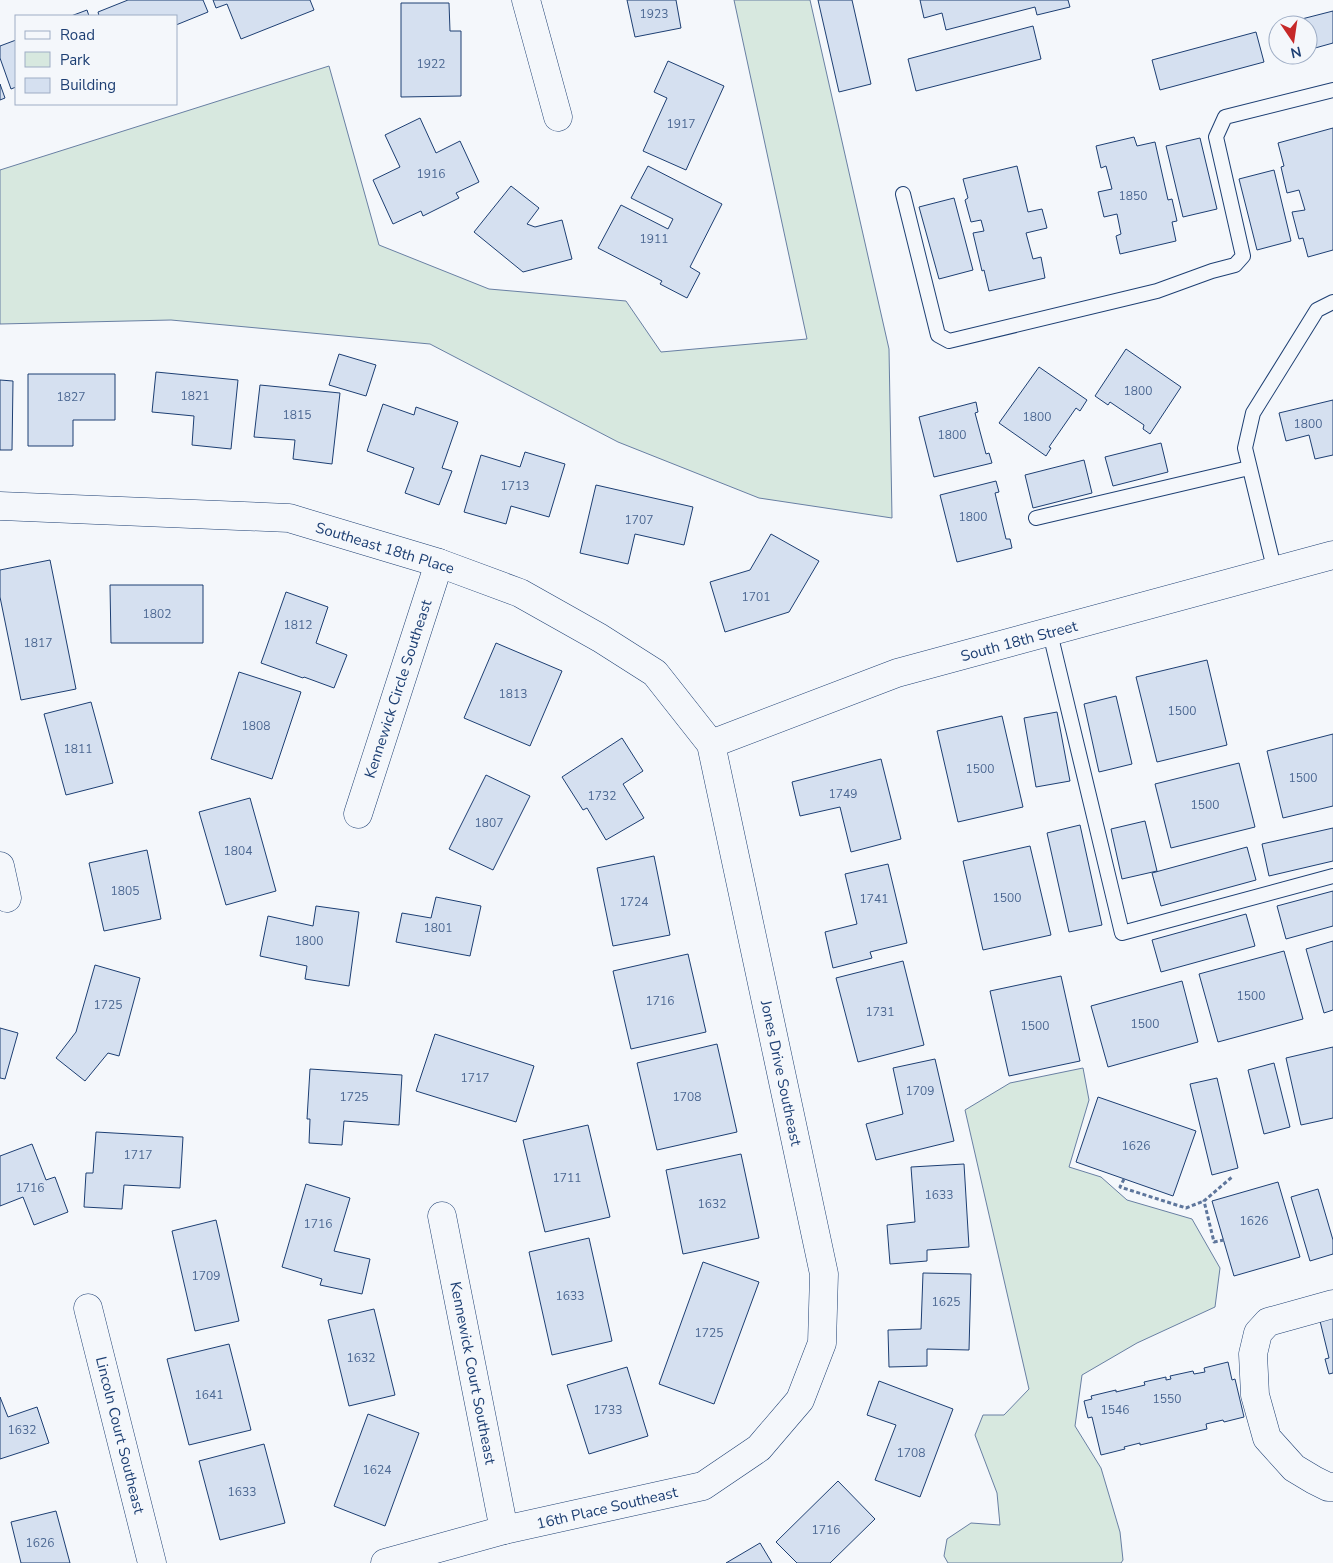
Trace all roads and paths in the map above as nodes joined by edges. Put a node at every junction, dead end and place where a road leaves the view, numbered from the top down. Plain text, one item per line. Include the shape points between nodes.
1 (526, 0) edge
2 (1333, 90) edge
3 (558, 117) dead end
4 (903, 194) dead end
5 (1333, 302) edge
6 (1249, 468) junction
7 (0, 506) edge
8 (1036, 518) dead end
9 (1333, 555) edge
10 (439, 564) junction
11 (1274, 572) junction
12 (1050, 633) junction
13 (711, 744) junction
14 (358, 814) dead end
15 (0, 866) edge
16 (1333, 876) edge
17 (7, 898) dead end
18 (1232, 1178) dead end
19 (1124, 1179) dead end
20 (1204, 1201) junction
21 (442, 1216) dead end
22 (1224, 1240) dead end
23 (1333, 1304) edge
24 (88, 1308) dead end
25 (800, 1400) joint
26 (1333, 1487) edge
27 (504, 1530) junction
28 (152, 1563) edge
29 (384, 1563) edge

1 - 3 street
2 - 4 lane via 1225,116 1216,137 1243,256 1235,266 1157,291 949,341 938,335
5 - 6 lane via 1317,310 1253,413 1245,448
6 - 8 lane
6 - 11 lane
7 - 10 street, Southeast 18th Place via 289,518
9 - 11 street, South 18th Street
10 - 13 street, Southeast 18th Place via 520,593 600,638 655,674
10 - 14 street, Kennewick Circle Southeast
11 - 12 street, South 18th Street
12 - 13 street, South 18th Street via 897,673
12 - 16 lane via 1122,933
13 - 25 street, Jones Drive Southeast via 824,1274 822,1343
15 - 17 street
18 - 20 path
19 - 20 path via 1120,1187 1186,1208
20 - 22 path via 1214,1242
21 - 27 street, Kennewick Court Southeast
23 - 26 street via 1268,1322 1258,1333 1253,1354 1255,1395 1268,1438 1294,1468
24 - 28 street, Lincoln Court Southeast
25 - 27 street, 16th Place Southeast via 759,1448 703,1486
27 - 29 street, 16th Place Southeast

